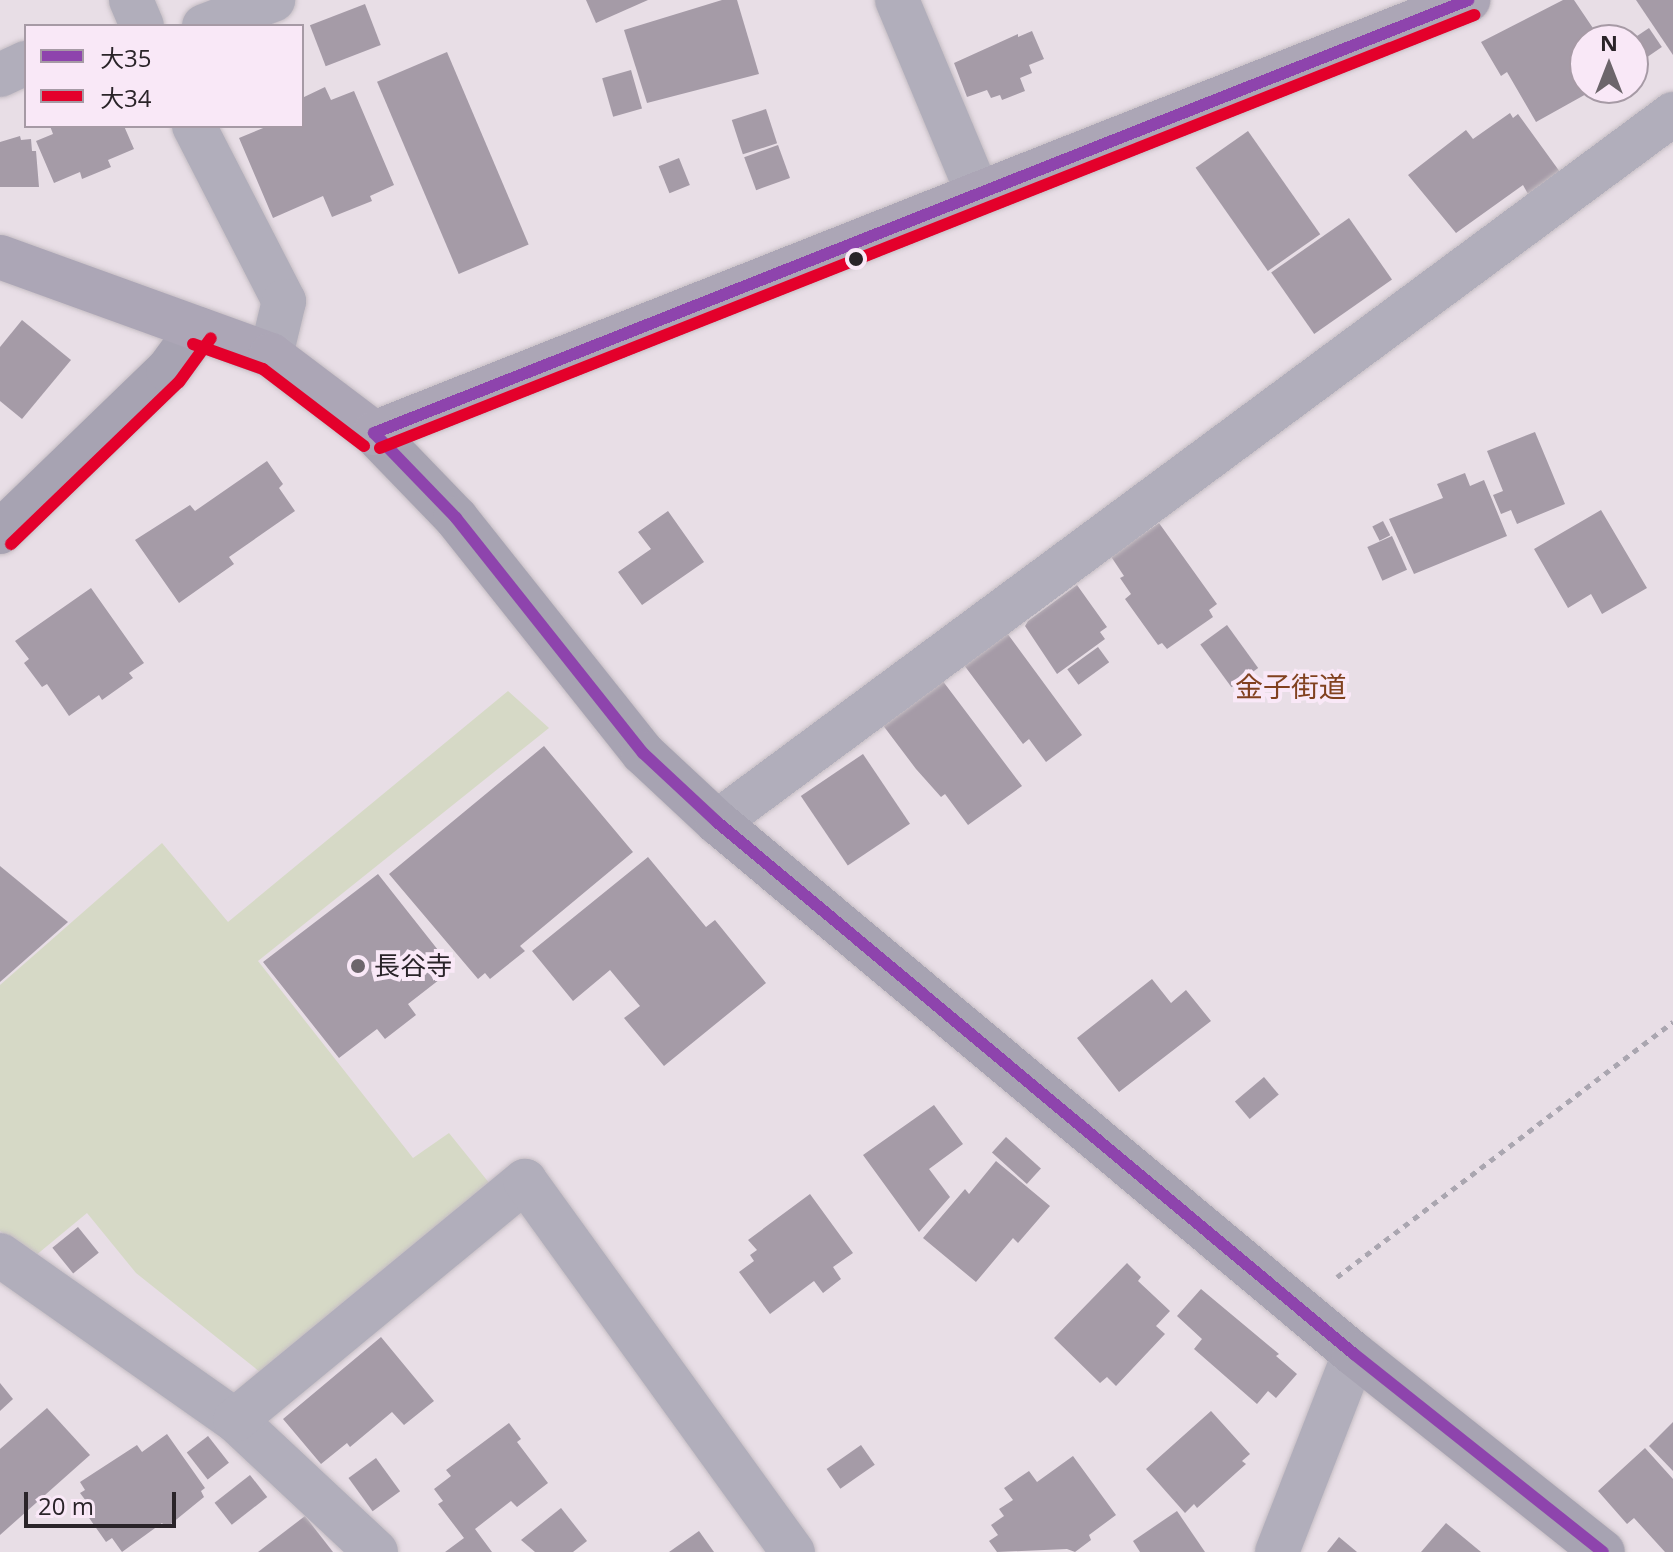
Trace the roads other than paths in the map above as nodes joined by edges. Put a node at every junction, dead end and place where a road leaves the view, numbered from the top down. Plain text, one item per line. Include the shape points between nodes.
1 (131, 0) edge
2 (273, 0) edge
3 (897, 0) edge
4 (1468, 0) edge
5 (141, 24) edge
6 (209, 24) edge
7 (24, 64) edge
8 (0, 75) edge
9 (1673, 114) edge
10 (195, 128) edge
11 (977, 191) junction
12 (0, 257) edge
13 (198, 329) junction
14 (271, 355) junction
15 (374, 433) junction
16 (0, 532) edge
17 (717, 822) junction
18 (0, 1255) edge
19 (1354, 1354) junction
20 (235, 1420) junction
21 (376, 1552) edge
22 (793, 1552) edge
23 (1277, 1552) edge
24 (1603, 1552) edge

1 - 5 street
2 - 6 street
3 - 11 street
4 - 11 main road
7 - 8 street
9 - 17 street
10 - 14 street via 284,301
11 - 15 main road
12 - 13 main road
13 - 14 main road
13 - 16 main road via 168,370
14 - 15 main road
15 - 17 main road via 456,518 643,753
17 - 19 main road
18 - 20 street
19 - 23 street
19 - 24 main road
20 - 21 street
20 - 22 street via 525,1181

